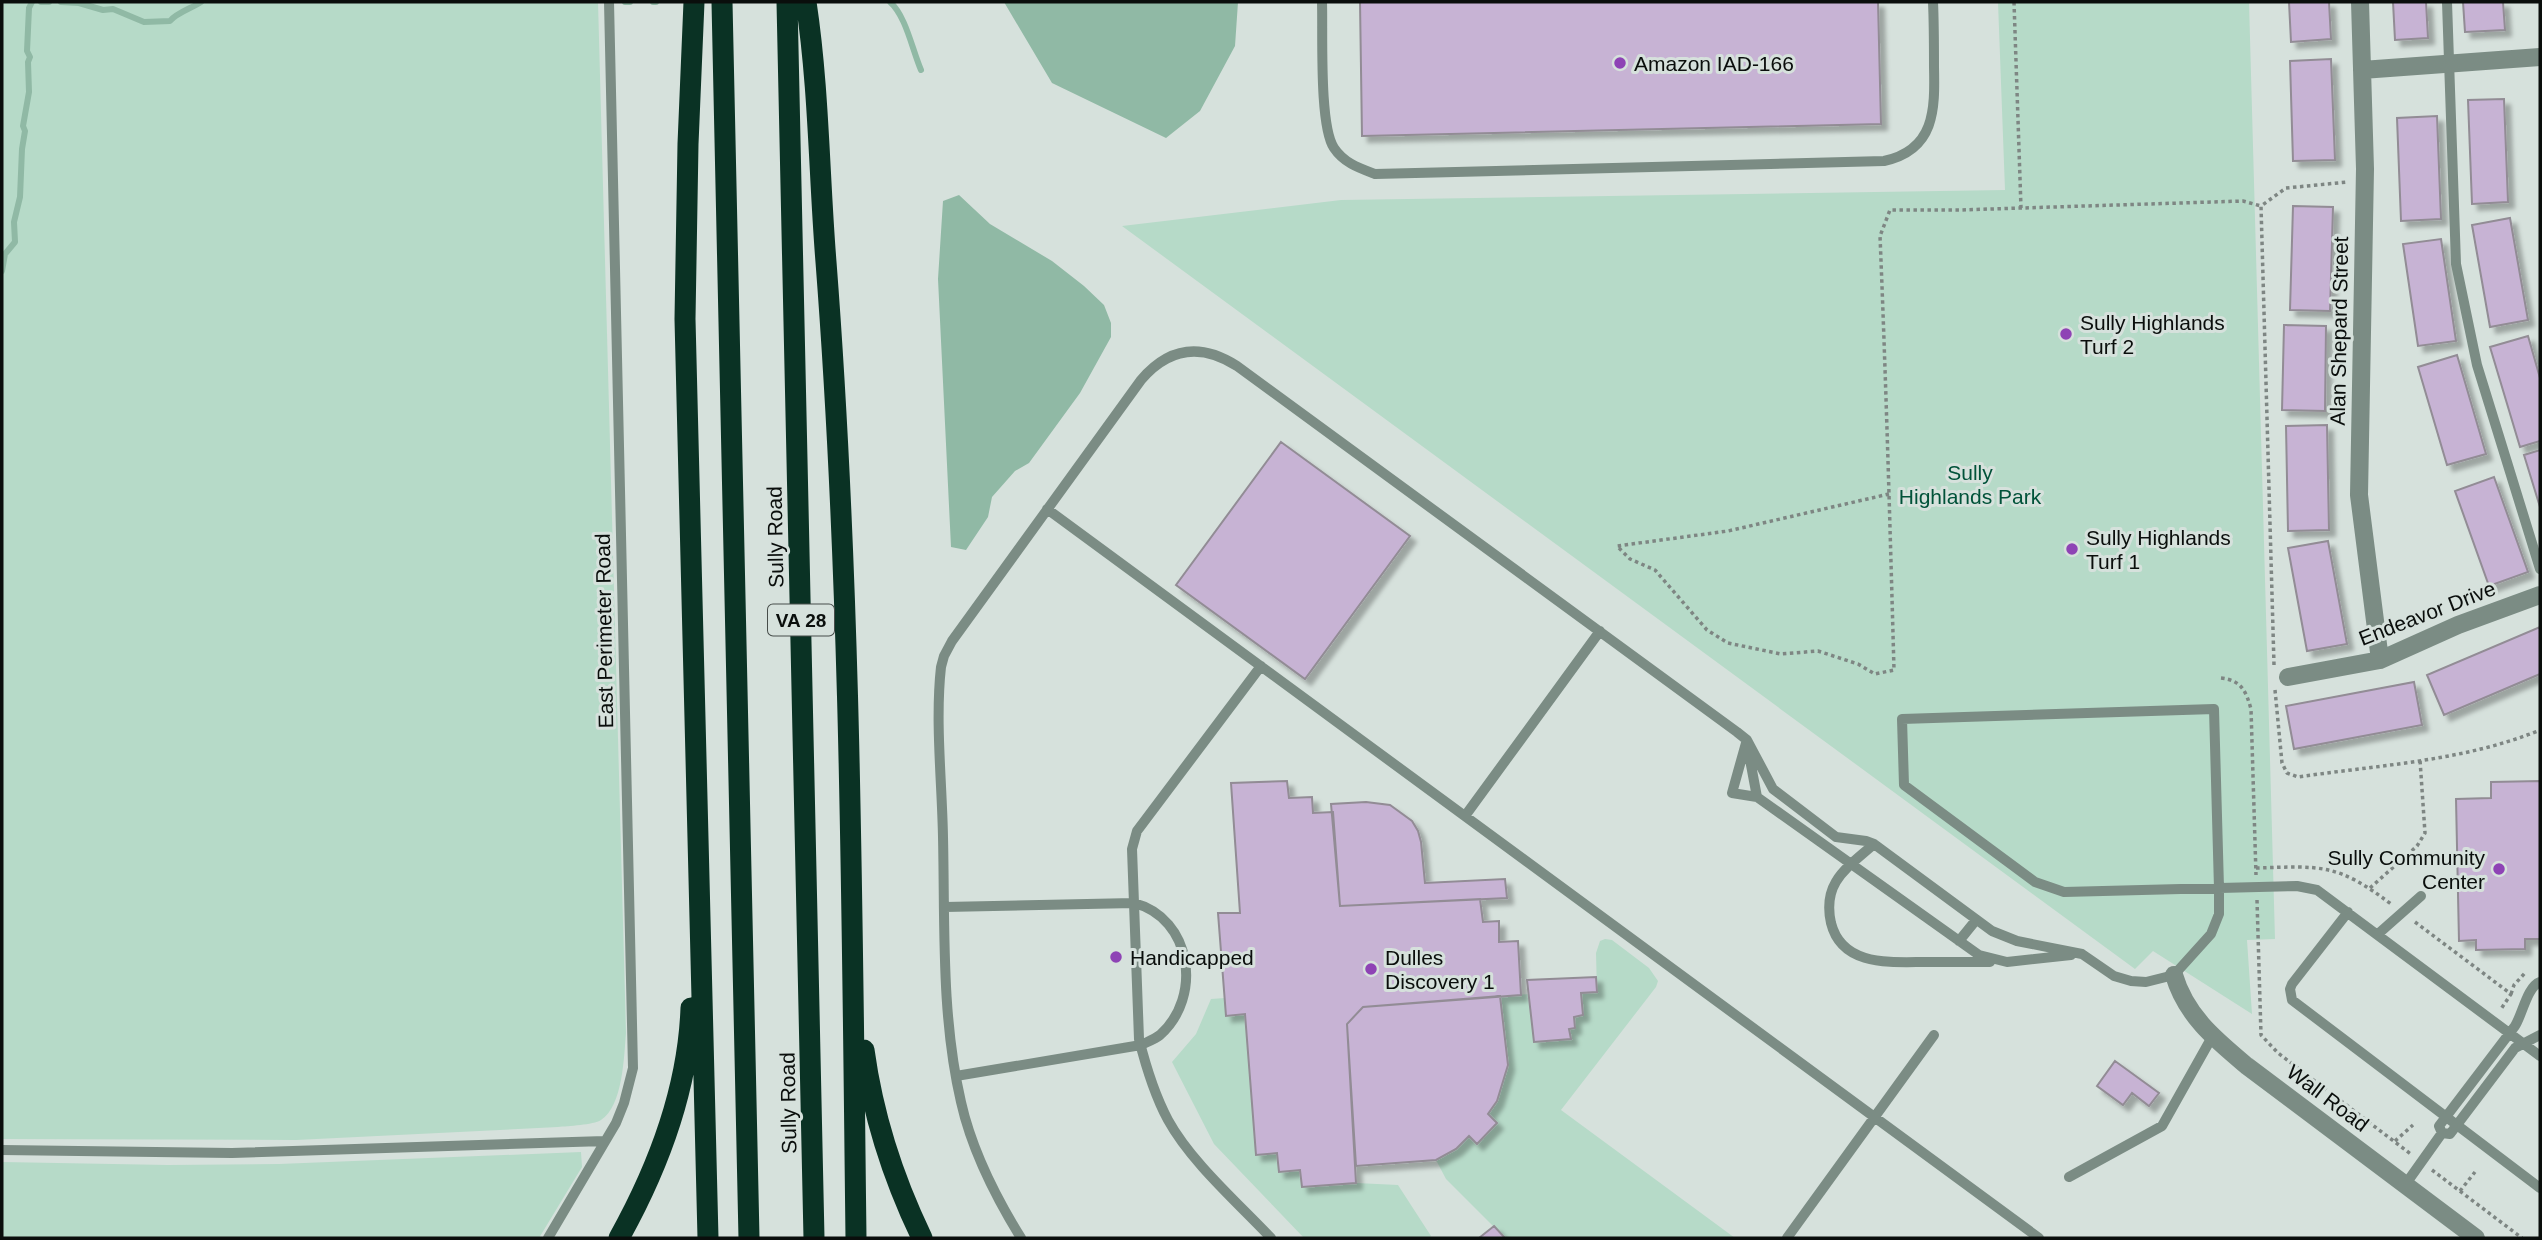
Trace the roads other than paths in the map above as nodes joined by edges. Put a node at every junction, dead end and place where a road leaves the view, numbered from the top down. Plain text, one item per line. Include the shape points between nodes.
1 (609, 2) edge
2 (694, 2) edge
3 (722, 2) edge
4 (787, 2) edge
5 (806, 2) edge
6 (1322, 2) edge
7 (1933, 2) edge
8 (2360, 2) edge
9 (2447, 2) edge
10 (2540, 57) edge
11 (2449, 64) junction
12 (2362, 70) junction
13 (1047, 509) junction
14 (2540, 569) edge
15 (2540, 595) edge
16 (1600, 632) junction
17 (2380, 660) junction
18 (1261, 666) junction
19 (2288, 677) dead end
20 (1747, 740) junction
21 (1757, 797) junction
22 (1465, 816) junction
23 (1874, 844) junction
24 (699, 845) junction
25 (1852, 864) junction
26 (851, 884) junction
27 (2219, 887) junction
28 (2421, 895) dead end
29 (1134, 903) junction
30 (945, 907) junction
31 (2348, 912) junction
32 (1976, 920) junction
33 (2378, 934) junction
34 (1959, 941) junction
35 (2082, 954) junction
36 (2007, 962) junction
37 (2174, 975) junction
38 (2540, 982) edge
39 (2510, 1033) junction
40 (1934, 1035) dead end
41 (2540, 1035) edge
42 (2212, 1037) junction
43 (2523, 1043) junction
44 (1141, 1045) junction
45 (2540, 1056) edge
46 (956, 1076) junction
47 (2447, 1115) junction
48 (1874, 1117) junction
49 (2457, 1124) junction
50 (2442, 1133) junction
51 (605, 1141) junction
52 (2, 1150) edge
53 (2068, 1177) dead end
54 (2405, 1185) junction
55 (2540, 1188) edge
56 (548, 1238) edge
57 (618, 1238) edge
58 (708, 1238) edge
59 (749, 1238) edge
60 (814, 1238) edge
61 (856, 1238) edge
62 (922, 1238) edge
63 (1021, 1238) edge
64 (1271, 1238) edge
65 (1787, 1238) edge
66 (2039, 1238) edge
67 (2476, 1238) edge

1 - 51 lane, East Perimeter Road via 634,1037 629,1086
2 - 24 highway via 685,319
3 - 59 highway, Sully Road / VA 28
4 - 60 highway, Sully Road / VA 28
5 - 26 highway via 815,59 818,166 839,438
6 - 7 lane via 1325,126 1342,157 1375,174 1901,157 1923,137 1935,104
8 - 12 street, Alan Shepard Street
9 - 11 lane
10 - 11 street
11 - 12 street
11 - 14 lane via 2456,264 2477,365
12 - 17 street, Alan Shepard Street via 2365,181 2359,495
13 - 16 lane via 1149,370 1178,354 1208,352 1237,366
13 - 18 lane
13 - 30 lane via 944,656 940,690
15 - 17 street, Endeavor Drive
16 - 20 lane
16 - 22 lane
17 - 19 street, Endeavor Drive
18 - 22 lane
18 - 29 lane via 1137,831 1132,849
20 - 21 lane
20 - 21 lane via 1732,793
20 - 23 lane via 1773,789 1836,837
21 - 25 lane
22 - 48 lane
23 - 25 lane
23 - 32 lane
24 - 57 highway via 691,1013 683,1073 665,1139
24 - 58 highway
25 - 34 lane
25 - 36 lane via 1833,884 1830,901 1833,931 1860,957 1880,962
26 - 61 highway
26 - 62 highway via 863,1045 873,1105 895,1176
27 - 27 lane via 2214,709 1902,719 1903,785 2035,882 2064,892
27 - 31 lane via 2308,887
27 - 37 lane via 2219,914 2211,934
28 - 33 lane
29 - 30 lane
29 - 44 lane
29 - 44 lane via 1145,905 1168,923 1185,955 1187,971 1173,1019 1159,1035
30 - 46 lane via 948,1020
31 - 33 lane
31 - 47 lane via 2292,984 2292,1000
32 - 34 lane
32 - 35 lane via 2017,941
33 - 39 lane
34 - 36 lane via 1979,955
35 - 36 lane
35 - 37 lane via 2114,976 2131,981
37 - 42 street, Wall Road via 2190,1011
38 - 39 lane via 2534,984
39 - 43 lane
39 - 47 lane
40 - 48 lane
41 - 43 lane
42 - 53 lane via 2162,1126
42 - 54 street, Wall Road
43 - 45 lane
43 - 49 lane
44 - 46 lane
44 - 64 lane via 1156,1094 1185,1145
46 - 63 lane via 977,1154
47 - 49 lane
47 - 50 lane via 2439,1126
48 - 65 lane
48 - 66 lane
49 - 50 lane via 2450,1134
49 - 55 lane
50 - 54 lane
51 - 52 lane via 232,1153
51 - 56 lane, East Perimeter Road
54 - 67 street, Wall Road

